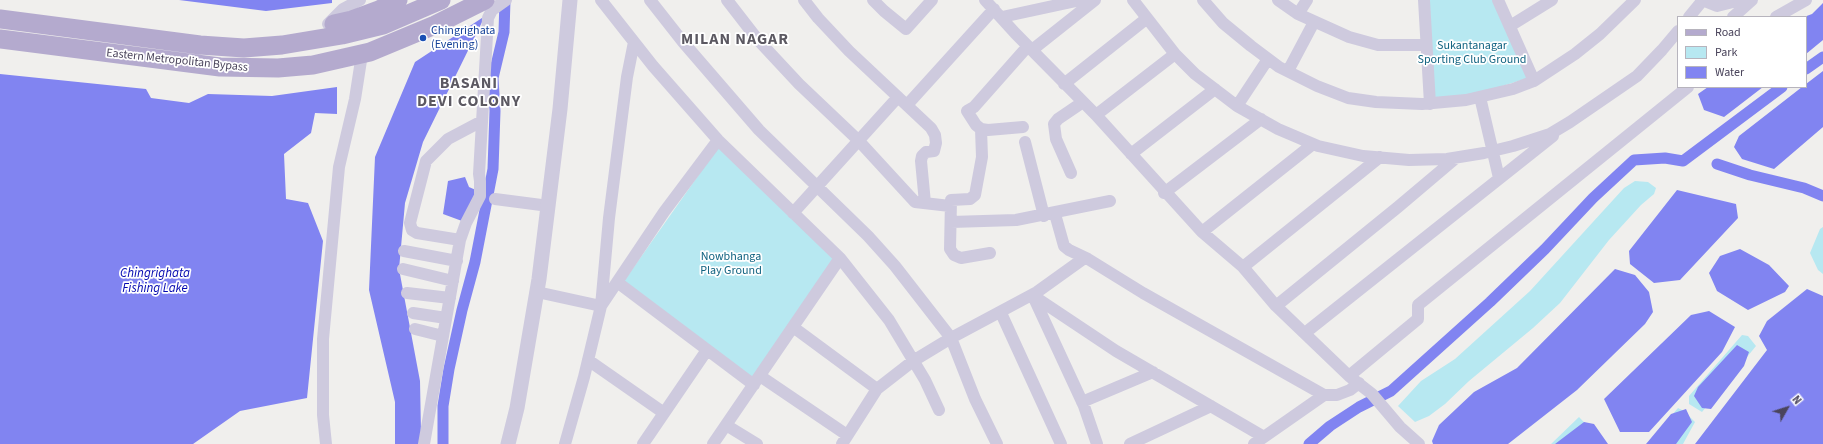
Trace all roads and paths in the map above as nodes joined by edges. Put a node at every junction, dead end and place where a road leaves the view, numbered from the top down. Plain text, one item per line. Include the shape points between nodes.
1 (360, 0) edge
2 (398, 0) edge
3 (440, 0) edge
4 (570, 0) edge
5 (601, 0) edge
6 (650, 0) edge
7 (726, 0) edge
8 (804, 0) edge
9 (873, 0) edge
10 (931, 0) edge
11 (1082, 0) edge
12 (1095, 0) edge
13 (1133, 0) edge
14 (1203, 0) edge
15 (1278, 0) edge
16 (1307, 0) edge
17 (1424, 0) edge
18 (1498, 0) edge
19 (1552, 0) edge
20 (1635, 0) edge
21 (1702, 0) edge
22 (1741, 0) edge
23 (1752, 0) edge
24 (1806, 0) edge
25 (496, 2) edge
26 (994, 8) edge
27 (1298, 14) junction
28 (1690, 16) edge
29 (1733, 16) edge
30 (1778, 16) edge
31 (0, 19) edge
32 (1146, 19) junction
33 (1314, 22) junction
34 (328, 25) junction
35 (354, 26) junction
36 (1510, 26) junction
37 (1677, 32) edge
38 (0, 39) edge
39 (634, 42) junction
40 (1426, 45) junction
41 (222, 47) junction
42 (1030, 48) junction
43 (366, 53) junction
44 (1174, 54) junction
45 (1268, 59) junction
46 (1288, 71) junction
47 (1534, 80) junction
48 (1064, 84) junction
49 (1687, 88) edge
50 (1215, 89) junction
51 (898, 97) junction
52 (1480, 97) junction
53 (1083, 102) junction
54 (1430, 104) junction
55 (907, 105) junction
56 (1237, 106) junction
57 (1096, 116) junction
58 (1261, 119) junction
59 (482, 121) junction
60 (1570, 122) junction
61 (1023, 128) dead end
62 (981, 129) junction
63 (718, 140) junction
64 (858, 140) junction
65 (1025, 142) dead end
66 (1313, 144) junction
67 (1493, 151) junction
68 (1131, 154) junction
69 (1380, 157) junction
70 (1456, 158) junction
71 (1071, 173) dead end
72 (1500, 178) junction
73 (817, 185) junction
74 (1164, 192) junction
75 (495, 199) dead end
76 (1110, 201) dead end
77 (925, 203) junction
78 (549, 206) junction
79 (950, 206) junction
80 (793, 213) junction
81 (1050, 215) junction
82 (951, 222) junction
83 (1202, 232) junction
84 (460, 240) junction
85 (404, 251) dead end
86 (990, 253) dead end
87 (840, 258) junction
88 (1088, 259) junction
89 (457, 261) junction
90 (1243, 267) junction
91 (403, 269) dead end
92 (453, 281) junction
93 (617, 282) junction
94 (537, 292) junction
95 (407, 293) dead end
96 (1032, 295) junction
97 (450, 298) junction
98 (601, 306) junction
99 (1276, 306) junction
100 (413, 313) dead end
101 (1001, 313) junction
102 (446, 318) junction
103 (793, 327) junction
104 (415, 329) dead end
105 (1305, 333) junction
106 (443, 336) junction
107 (951, 338) junction
108 (707, 350) junction
109 (588, 360) junction
110 (913, 361) junction
111 (1153, 372) junction
112 (1354, 379) junction
113 (757, 381) junction
114 (877, 389) junction
115 (1324, 395) junction
116 (1082, 402) junction
117 (1211, 406) junction
118 (939, 410) dead end
119 (664, 413) junction
120 (726, 425) junction
121 (1264, 437) junction
122 (845, 439) edge
123 (1414, 442) edge
124 (512, 443) edge
125 (326, 444) edge
126 (424, 444) edge
127 (565, 444) edge
128 (643, 444) edge
129 (713, 444) edge
130 (757, 444) edge
131 (997, 444) edge
132 (1061, 444) edge
133 (1097, 444) edge
134 (1130, 444) edge
135 (1254, 444) edge

1 - 34 street via 343,9
2 - 35 main road
3 - 35 main road, Eastern Metropolitan Bypass via 383,24
4 - 78 street
5 - 39 street
6 - 73 street via 759,130
7 - 64 street via 758,40 799,84
8 - 51 street via 849,51
9 - 10 street via 906,29
11 - 26 street
12 - 42 street
13 - 32 street
14 - 45 street via 1223,23
15 - 27 street
16 - 27 street
17 - 40 street
18 - 36 street
19 - 36 street
20 - 47 street via 1575,54
21 - 22 street via 1717,6
21 - 28 street
23 - 29 street
24 - 30 street
25 - 43 main road, Eastern Metropolitan Bypass
25 - 59 street via 488,18
26 - 42 street
26 - 55 street
27 - 33 street
31 - 41 main road, Eastern Metropolitan Bypass
32 - 44 street
32 - 48 street
33 - 40 street via 1378,46
33 - 46 street
34 - 35 main road, Eastern Metropolitan Bypass
34 - 41 main road, Eastern Metropolitan Bypass via 251,38
35 - 41 main road, Eastern Metropolitan Bypass via 282,45
36 - 47 street
37 - 60 street via 1636,76
38 - 43 main road, Eastern Metropolitan Bypass via 220,67 256,69 313,65
39 - 63 street
39 - 98 street via 610,210
40 - 54 street
42 - 48 street
42 - 62 street via 967,112
43 - 125 street via 339,167 323,339 323,415
44 - 50 street
44 - 57 street
45 - 46 street
45 - 56 street
46 - 54 street via 1348,98
47 - 52 street via 1513,89
48 - 53 street
49 - 112 street via 1418,305 1418,319
50 - 56 street
50 - 68 street
51 - 55 street
51 - 64 street
52 - 54 street
52 - 67 street
53 - 57 street
53 - 71 street via 1054,124 1056,139
55 - 77 street via 935,135 934,151 926,152 921,160
56 - 58 street
57 - 68 street
58 - 66 street
58 - 74 street
59 - 84 street via 480,196
59 - 84 street via 448,139 426,161 410,223 412,230 417,233
60 - 67 street via 1550,134
60 - 72 street
61 - 62 street
62 - 79 street via 982,157 975,194 970,199 952,200
63 - 80 street
63 - 93 street via 664,212
64 - 73 street
64 - 77 street via 915,202
65 - 81 street
66 - 69 street via 1363,156
66 - 83 street
67 - 70 street
67 - 72 street
68 - 74 street
69 - 70 street via 1409,160
69 - 90 street
70 - 99 street
72 - 105 street
73 - 80 street
73 - 107 street via 895,266
74 - 83 street
75 - 78 street
76 - 81 street
77 - 79 street
78 - 94 street
79 - 82 street
80 - 87 street
81 - 82 street via 1016,220
81 - 88 street via 1064,246
82 - 86 street via 950,249 954,255 960,258
83 - 90 street
84 - 89 street
85 - 89 street
87 - 103 street
87 - 110 street via 889,320
88 - 96 street via 1079,261
88 - 115 street via 1144,294
89 - 92 street
90 - 99 street
91 - 92 street
92 - 97 street
93 - 98 street
93 - 108 street
94 - 98 street
94 - 124 street
95 - 97 street
96 - 101 street
96 - 111 street via 1116,351
96 - 116 street
97 - 102 street
98 - 109 street
99 - 105 street
100 - 102 street
101 - 107 street
101 - 132 street
102 - 106 street
103 - 113 street
103 - 114 street
104 - 106 street
105 - 112 street
106 - 126 street
107 - 110 street
107 - 131 street via 975,399
108 - 113 street
108 - 119 street
109 - 119 street
109 - 127 street
110 - 114 street
110 - 118 street
111 - 116 street
111 - 117 street
112 - 115 street via 1350,390 1337,395
112 - 123 street via 1372,394
113 - 120 street
113 - 122 street
114 - 122 street
115 - 121 street
116 - 133 street
117 - 121 street
117 - 134 street
119 - 128 street
120 - 129 street
120 - 130 street
121 - 135 street

